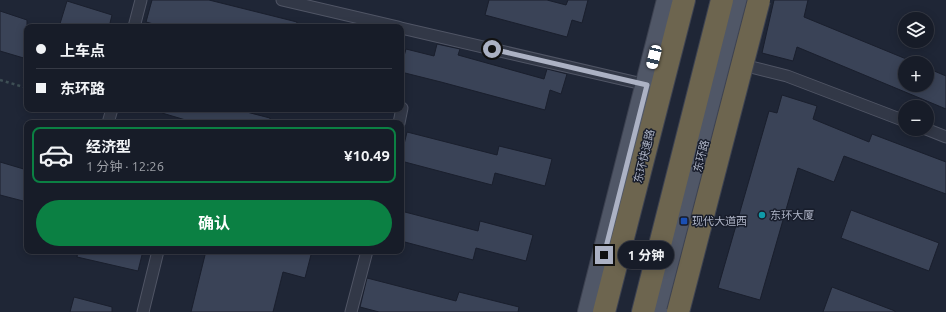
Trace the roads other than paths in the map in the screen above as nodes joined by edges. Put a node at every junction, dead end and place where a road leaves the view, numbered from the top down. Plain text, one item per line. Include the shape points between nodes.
1 (141, 0) edge
2 (282, 0) edge
3 (668, 0) edge
4 (684, 0) edge
5 (722, 0) edge
6 (741, 0) edge
7 (760, 0) edge
8 (135, 24) edge
9 (385, 24) edge
10 (404, 29) edge
11 (726, 61) junction
12 (647, 85) junction
13 (898, 118) edge
14 (934, 132) edge
15 (946, 137) edge
16 (157, 254) edge
17 (367, 254) edge
18 (143, 312) edge
19 (351, 312) edge
20 (589, 312) edge
21 (604, 312) edge
22 (643, 312) edge
23 (661, 312) edge
24 (678, 312) edge

1 - 8 lane
2 - 9 lane
3 - 12 main road
4 - 21 highway, 东环快速路
5 - 22 highway
6 - 11 main road, 东环路
7 - 24 highway, bridge
10 - 12 lane
11 - 13 lane via 786,76
11 - 23 main road, 东环路
12 - 20 main road
14 - 15 lane
16 - 18 lane
17 - 19 lane

